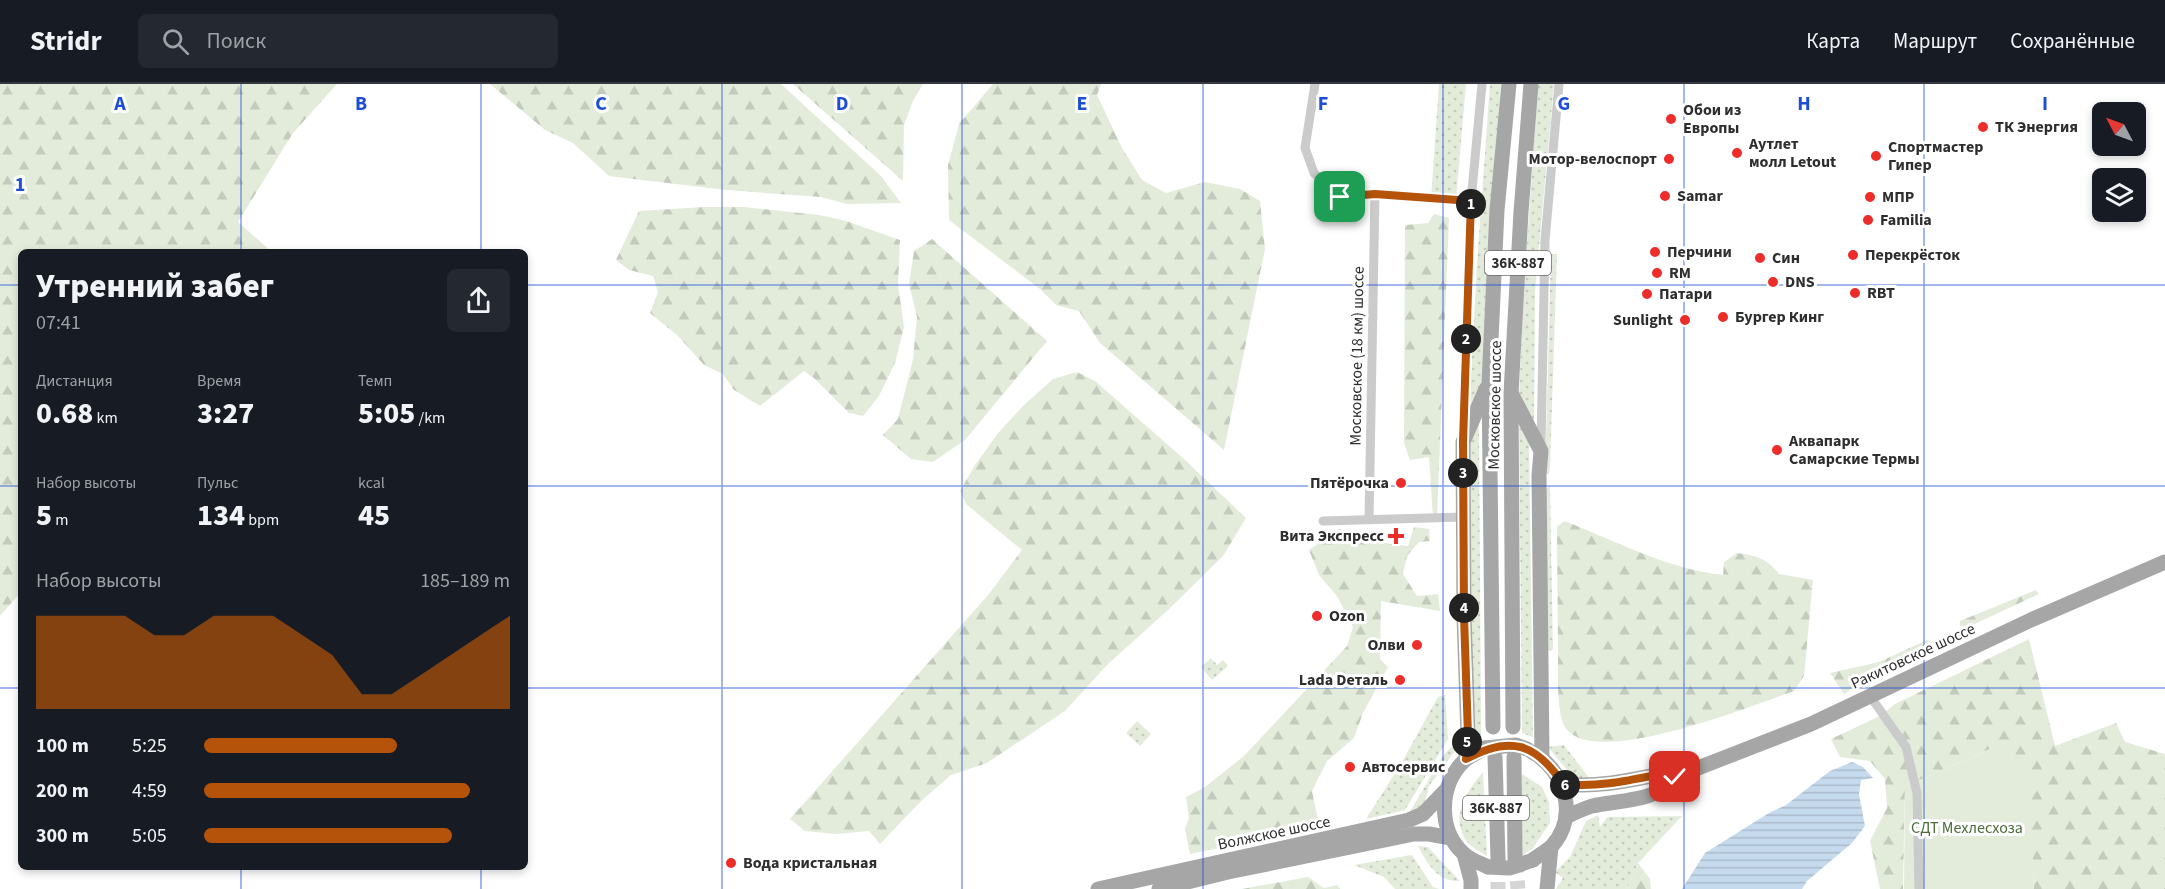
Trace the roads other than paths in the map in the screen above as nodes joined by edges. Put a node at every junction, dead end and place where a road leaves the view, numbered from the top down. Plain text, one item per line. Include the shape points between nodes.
1 (1315, 84) edge
2 (1482, 84) edge
3 (1509, 84) edge
4 (1531, 84) edge
5 (1559, 84) edge
6 (1375, 194) junction
7 (1471, 201) junction
8 (1489, 382) junction
9 (1511, 393) junction
10 (1463, 442) junction
11 (1541, 451) junction
12 (1463, 517) junction
13 (1369, 519) junction
14 (1323, 521) dead end
15 (2165, 562) edge
16 (1870, 696) junction
17 (1493, 727) dead end
18 (1513, 727) dead end
19 (1490, 753) junction
20 (1520, 753) junction
21 (1542, 757) junction
22 (1466, 759) junction
23 (1675, 777) junction
24 (1563, 784) junction
25 (1447, 789) junction
26 (1566, 817) junction
27 (1451, 838) junction
28 (1551, 847) junction
29 (1464, 854) junction
30 (1515, 858) tunnel mouth
31 (1493, 863) junction
32 (1176, 887) edge
33 (1098, 889) edge
34 (1159, 889) edge
35 (1471, 889) edge
36 (1547, 889) edge
37 (1919, 889) edge

1 - 6 street via 1305,148 1314,173 1340,197
2 - 7 street
3 - 8 main road, Московское шоссе / 36К-887 via 1497,210
4 - 9 main road, Московское шоссе / 36К-887
5 - 11 street via 1545,240
6 - 7 street
6 - 13 street, Московское (18 км) шоссе
7 - 10 street
8 - 10 main road
8 - 17 main road, Московское шоссе / 36К-887
9 - 11 main road
9 - 18 main road, Московское шоссе / 36К-887
10 - 12 main road
11 - 21 main road
12 - 13 street
12 - 22 main road
13 - 14 street
15 - 16 main road, Ракитовское шоссе
16 - 23 main road, Ракитовское шоссе via 1811,724
16 - 37 street via 1906,747 1917,793
19 - 20 main road, bridge via 1516,745
19 - 22 main road
19 - 31 main road, 36К-887
20 - 21 main road
20 - 30 main road, 36К-887
21 - 24 main road
22 - 25 main road, Волжское шоссе
23 - 24 main road, Ракитовское шоссе via 1666,773 1602,785
23 - 26 main road, Ракитовское шоссе via 1669,787 1649,795 1590,807
24 - 26 main road
25 - 27 main road via 1444,813
25 - 33 main road, Волжское шоссе via 1423,814 1409,820
26 - 28 main road
27 - 29 main road
27 - 32 main road, Волжское шоссе via 1414,834 1228,872
28 - 31 main road, bridge via 1533,860 1509,868
28 - 36 main road
29 - 31 main road
29 - 35 main road
32 - 34 main road, Волжское шоссе

